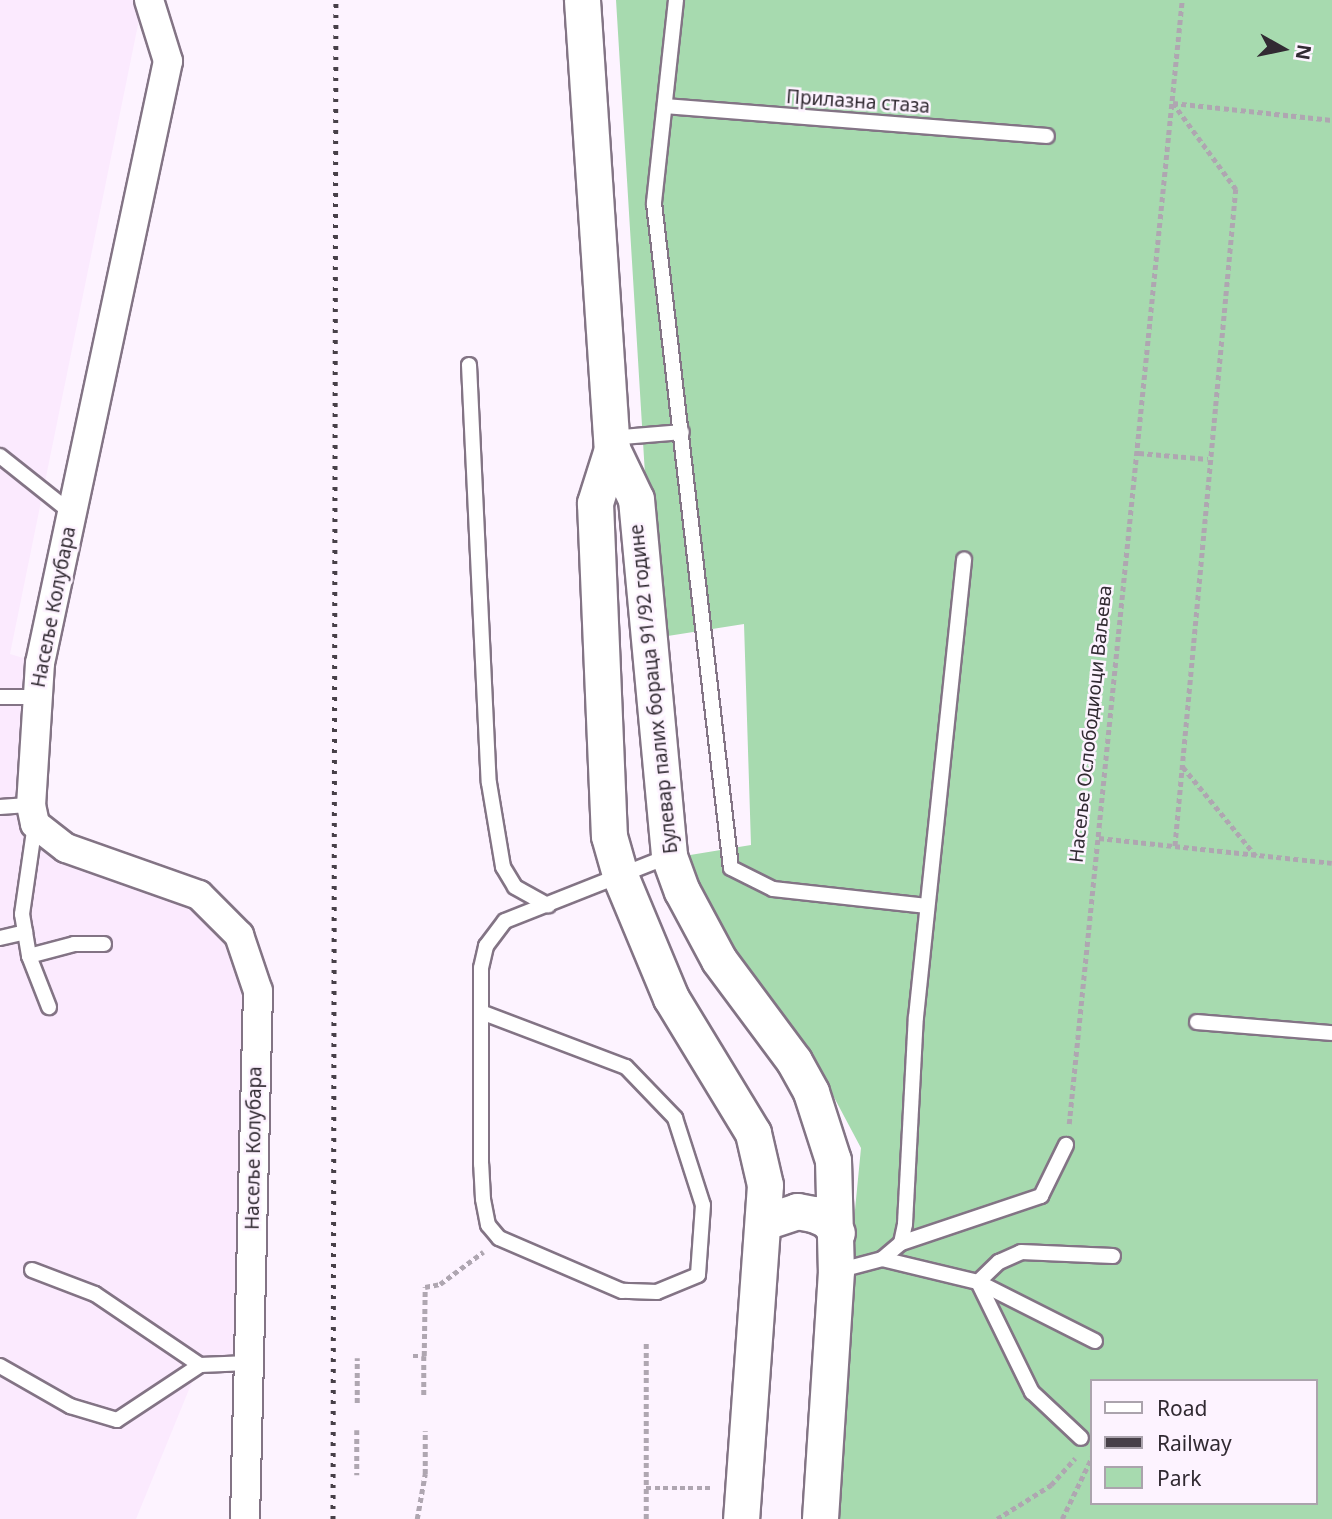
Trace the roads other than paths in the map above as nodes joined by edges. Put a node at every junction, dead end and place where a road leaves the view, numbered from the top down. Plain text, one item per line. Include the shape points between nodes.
1 (149, 0) edge
2 (582, 0) edge
3 (676, 0) edge
4 (665, 106) junction
5 (1047, 136) dead end
6 (469, 366) dead end
7 (682, 432) junction
8 (612, 443) junction
9 (0, 456) edge
10 (73, 514) junction
11 (964, 560) dead end
12 (0, 696) edge
13 (36, 697) junction
14 (0, 807) edge
15 (33, 815) junction
16 (669, 856) junction
17 (621, 878) junction
18 (548, 905) junction
19 (927, 906) junction
20 (25, 932) junction
21 (0, 938) edge
22 (104, 944) dead end
23 (29, 956) junction
24 (49, 1007) dead end
25 (481, 1012) junction
26 (1197, 1022) dead end
27 (1332, 1033) edge
28 (1066, 1145) road end
29 (764, 1222) junction
30 (837, 1233) junction
31 (901, 1243) junction
32 (1113, 1256) dead end
33 (882, 1259) junction
34 (32, 1270) dead end
35 (836, 1271) junction
36 (978, 1282) junction
37 (1095, 1340) dead end
38 (249, 1363) junction
39 (200, 1365) junction
40 (0, 1366) edge
41 (1081, 1438) road end
42 (743, 1503) edge
43 (245, 1519) edge
44 (820, 1519) edge

1 - 10 street, Насеље Колубара via 168,61
2 - 8 street, Булевар палих бораца 91/92 године
3 - 4 lane
4 - 5 lane, Прилазна стаза
4 - 7 lane via 654,203
6 - 18 lane via 489,783 503,867 515,887
7 - 8 lane
7 - 19 lane via 731,868 773,889
8 - 16 street, Булевар палих бораца 91/92 године via 636,499
8 - 17 street, Булевар палих бораца 91/92 године via 595,503 604,793 609,836
9 - 10 lane
10 - 13 street, Насеље Колубара
11 - 19 lane
12 - 13 lane
13 - 15 street, Насеље Колубара
14 - 15 lane
15 - 20 lane via 22,914
15 - 38 street, Насеље Колубара via 66,848 199,895 239,935 258,991
16 - 17 lane
16 - 30 street, Булевар палих бораца 91/92 године via 693,914 719,960 811,1091 833,1160
17 - 18 lane
17 - 29 street, Булевар палих бораца 91/92 године via 671,998 752,1133 765,1185
18 - 25 lane via 505,921 486,946
19 - 31 lane
20 - 21 lane
20 - 23 lane
22 - 23 lane via 74,944
23 - 24 lane
25 - 25 lane via 626,1067 675,1118 703,1205 698,1275 657,1292 622,1291 499,1238 488,1225 483,1199
26 - 27 lane
28 - 31 lane via 1041,1196
29 - 30 street via 797,1212 813,1214 827,1220
29 - 42 street, Булевар палих бораца 91/92 године
30 - 35 street, Булевар палих бораца 91/92 године
31 - 33 lane
32 - 36 lane via 1021,1252 999,1262
33 - 35 lane
33 - 36 lane
34 - 39 lane via 95,1294
35 - 44 street, Булевар палих бораца 91/92 године
36 - 37 lane
36 - 41 lane via 1032,1392
38 - 39 lane
38 - 43 street, Насеље Колубара
39 - 40 lane via 117,1420 70,1406

